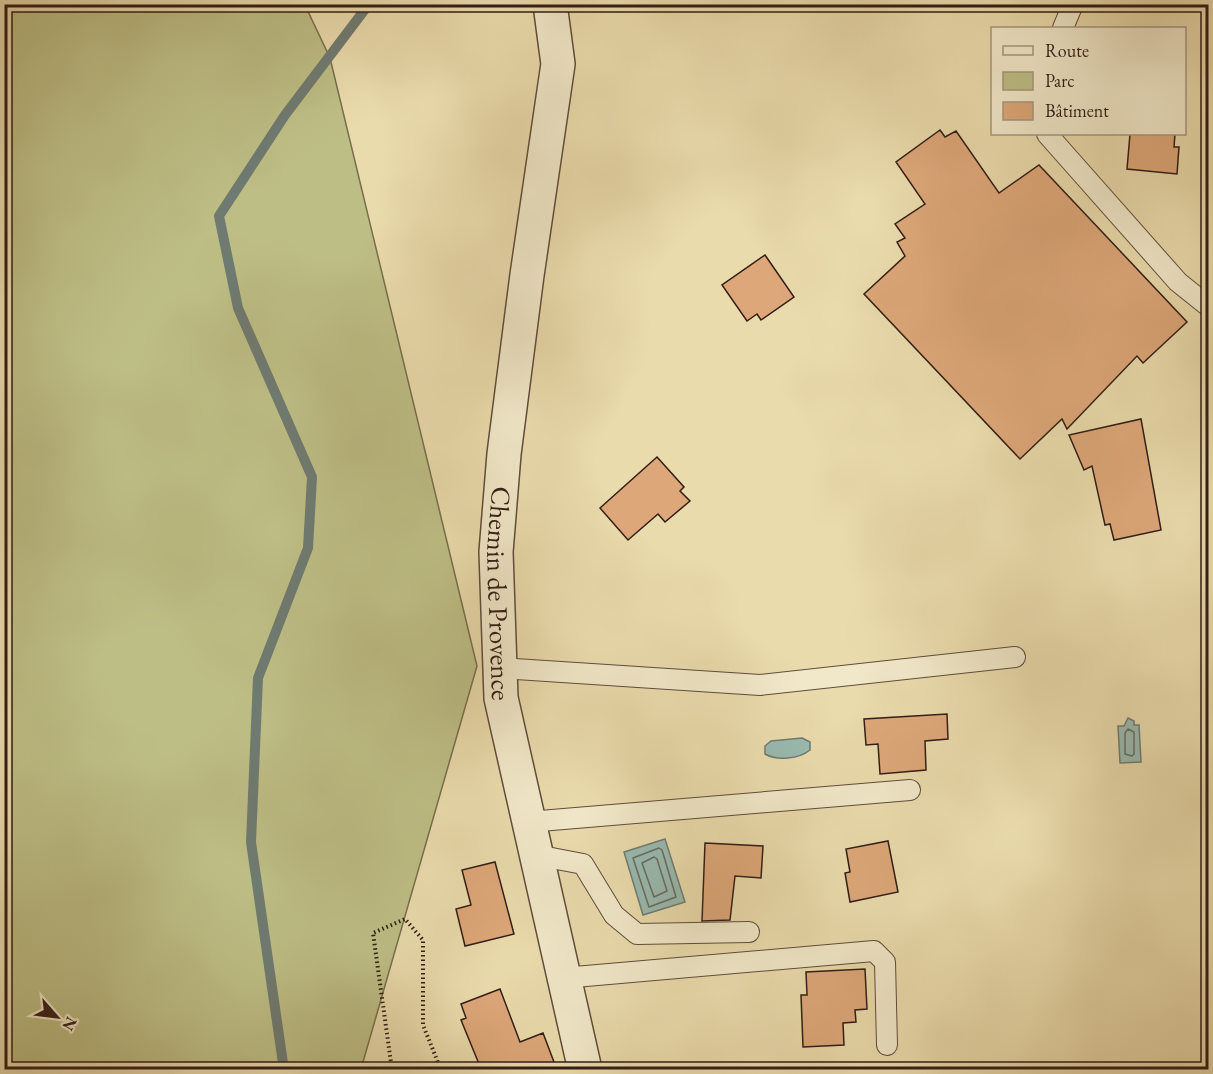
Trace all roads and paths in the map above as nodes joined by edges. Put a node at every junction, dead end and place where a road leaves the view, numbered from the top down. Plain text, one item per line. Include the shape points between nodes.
1 (550, 4) edge
2 (1073, 4) edge
3 (1063, 27) edge
4 (1048, 135) edge
5 (1209, 306) edge
6 (1015, 657) dead end
7 (500, 668) junction
8 (909, 789) dead end
9 (528, 822) junction
10 (536, 855) junction
11 (749, 932) dead end
12 (563, 978) junction
13 (887, 1045) dead end
14 (392, 1070) edge
15 (441, 1070) edge
16 (585, 1070) edge

1 - 7 street, Chemin de Provence via 558,64 504,454 496,552
2 - 3 lane
4 - 5 lane via 1178,282
6 - 7 lane via 760,685
7 - 9 street, Chemin de Provence via 501,698
8 - 9 lane
9 - 10 street, Chemin de Provence
10 - 11 lane via 583,864 614,915 637,934
10 - 12 street, Chemin de Provence
12 - 13 lane via 874,951 885,962
12 - 16 street, Chemin de Provence
14 - 15 path via 373,933 405,919 423,939 423,1025

